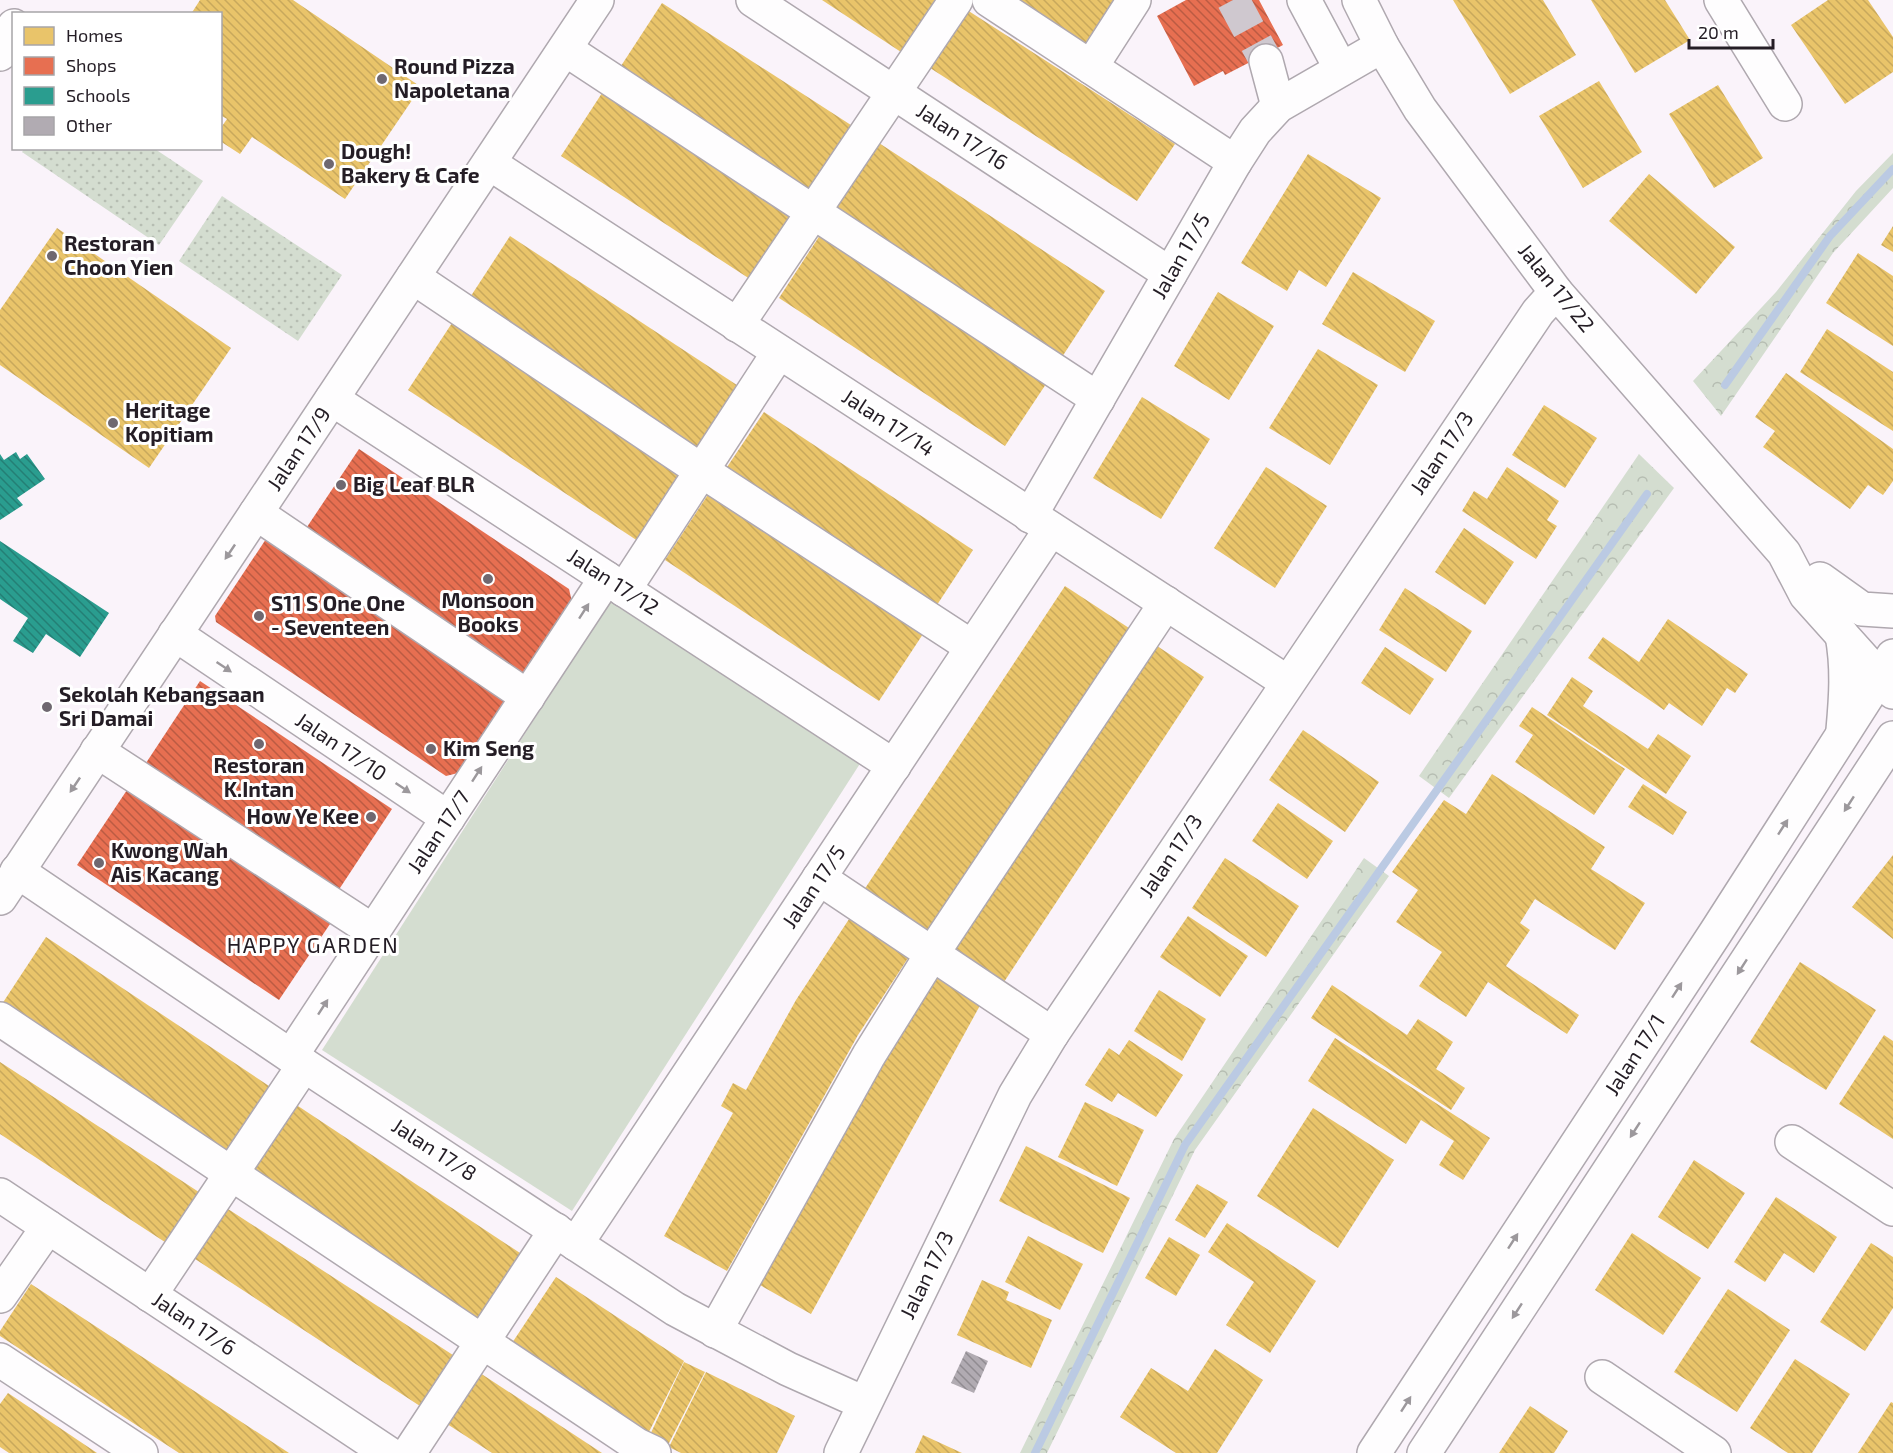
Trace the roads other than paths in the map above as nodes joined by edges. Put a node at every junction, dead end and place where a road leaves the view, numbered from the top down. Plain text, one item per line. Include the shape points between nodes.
1 (597, 0) edge
2 (753, 0) edge
3 (957, 0) edge
4 (988, 0) edge
5 (1134, 0) edge
6 (1304, 0) edge
7 (1359, 0) edge
8 (1721, 0) edge
9 (12, 30) edge
10 (1382, 45) junction
11 (565, 49) junction
12 (0, 54) edge
13 (1266, 61) tunnel mouth
14 (1091, 67) junction
15 (1341, 69) junction
16 (894, 93) junction
17 (1785, 104) dead end
18 (1278, 106) junction
19 (1235, 162) junction
20 (489, 163) junction
21 (813, 212) junction
22 (1170, 274) junction
23 (413, 277) junction
24 (1556, 292) junction
25 (737, 325) junction
26 (779, 352) junction
27 (332, 399) junction
28 (1098, 399) junction
29 (702, 471) junction
30 (256, 513) junction
31 (1041, 522) junction
32 (1784, 553) junction
33 (1820, 579) junction
34 (615, 584) junction
35 (1166, 603) junction
36 (1893, 611) edge
37 (175, 634) junction
38 (1842, 635) junction
39 (972, 647) junction
40 (1890, 668) edge
41 (1287, 682) junction
42 (528, 697) junction
43 (1843, 735) junction
44 (97, 751) junction
45 (1888, 752) edge
46 (894, 766) junction
47 (448, 818) junction
48 (819, 878) junction
49 (9, 885) edge
50 (373, 931) junction
51 (932, 954) junction
52 (0, 1019) edge
53 (1052, 1034) junction
54 (298, 1060) junction
55 (1792, 1142) dead end
56 (231, 1174) junction
57 (0, 1196) edge
58 (1893, 1209) edge
59 (48, 1227) junction
60 (566, 1237) junction
61 (150, 1295) junction
62 (0, 1296) edge
63 (715, 1331) junction
64 (483, 1342) junction
65 (0, 1360) edge
66 (1602, 1377) dead end
67 (864, 1403) junction
68 (372, 1449) edge
69 (141, 1453) edge
70 (409, 1453) edge
71 (654, 1453) edge
72 (841, 1453) edge
73 (1374, 1453) edge
74 (1424, 1453) edge
75 (1714, 1453) edge

1 - 11 street, Jalan 17/9
2 - 16 street, Jalan 17/16
3 - 16 street
4 - 14 street
5 - 14 street
6 - 15 street
7 - 10 street, Jalan 17/22
8 - 17 street
9 - 12 street
10 - 15 street, Jalan 17/5
10 - 24 street, Jalan 17/22 via 1420,109
11 - 20 street, Jalan 17/9
11 - 21 street
13 - 18 street
14 - 19 street
15 - 18 street, Jalan 17/5
16 - 21 street
16 - 22 street, Jalan 17/16
18 - 19 street, Jalan 17/5 via 1255,131
19 - 22 street, Jalan 17/5
20 - 23 street, Jalan 17/9
20 - 25 street, Jalan 17/14
21 - 25 street
21 - 28 street
22 - 28 street, Jalan 17/5
23 - 27 street, Jalan 17/9
23 - 29 street
24 - 32 street, Jalan 17/22
24 - 41 street, Jalan 17/3 via 1538,312
25 - 26 street, Jalan 17/14
26 - 29 street, Jalan 17/7
26 - 31 street, Jalan 17/14
27 - 30 street, Jalan 17/9
27 - 34 street, Jalan 17/12
28 - 31 street, Jalan 17/5
29 - 34 street, Jalan 17/7
29 - 39 street
30 -> 37 street, Jalan 17/9
30 - 42 street
31 - 35 street, Jalan 17/14
31 - 39 street, Jalan 17/5
32 - 33 street, Jalan 17/22
32 - 38 street, Jalan 17/22 via 1806,595
33 - 36 street via 1862,609
33 - 40 street, Jalan 17/22
42 -> 34 street, Jalan 17/7
34 - 46 street, Jalan 17/12
35 - 41 street, Jalan 17/14
35 - 51 street
37 - 44 street, Jalan 17/9
37 -> 47 street, Jalan 17/10
38 - 40 street, Jalan 17/22
38 - 43 street via 1847,686
39 - 46 street, Jalan 17/5
40 - 43 street, Jalan 17/1
41 - 53 street, Jalan 17/3
47 -> 42 street, Jalan 17/7
73 -> 43 street, Jalan 17/1
44 -> 49 street, Jalan 17/9
44 - 50 street
45 -> 74 street, Jalan 17/1
46 - 48 street, Jalan 17/5
47 - 50 street, Jalan 17/7
48 - 51 street
48 - 60 street, Jalan 17/5
49 - 54 street, Jalan 17/8
54 -> 50 street, Jalan 17/7
51 - 53 street
51 - 63 street via 869,1054
52 - 56 street
53 - 67 street, Jalan 17/3 via 1015,1095
54 - 56 street, Jalan 17/7
54 - 60 street, Jalan 17/8
55 - 58 street
56 - 61 street, Jalan 17/7
56 - 64 street
57 - 59 street, Jalan 17/6
59 - 61 street, Jalan 17/6
59 - 62 street
60 - 63 street, Jalan 17/8
60 - 64 street, Jalan 17/5
61 - 68 street, Jalan 17/6
63 - 67 street, Jalan 17/8
64 - 70 street, Jalan 17/5
64 - 71 street
65 - 69 street
66 - 75 street
67 - 72 street, Jalan 17/3

